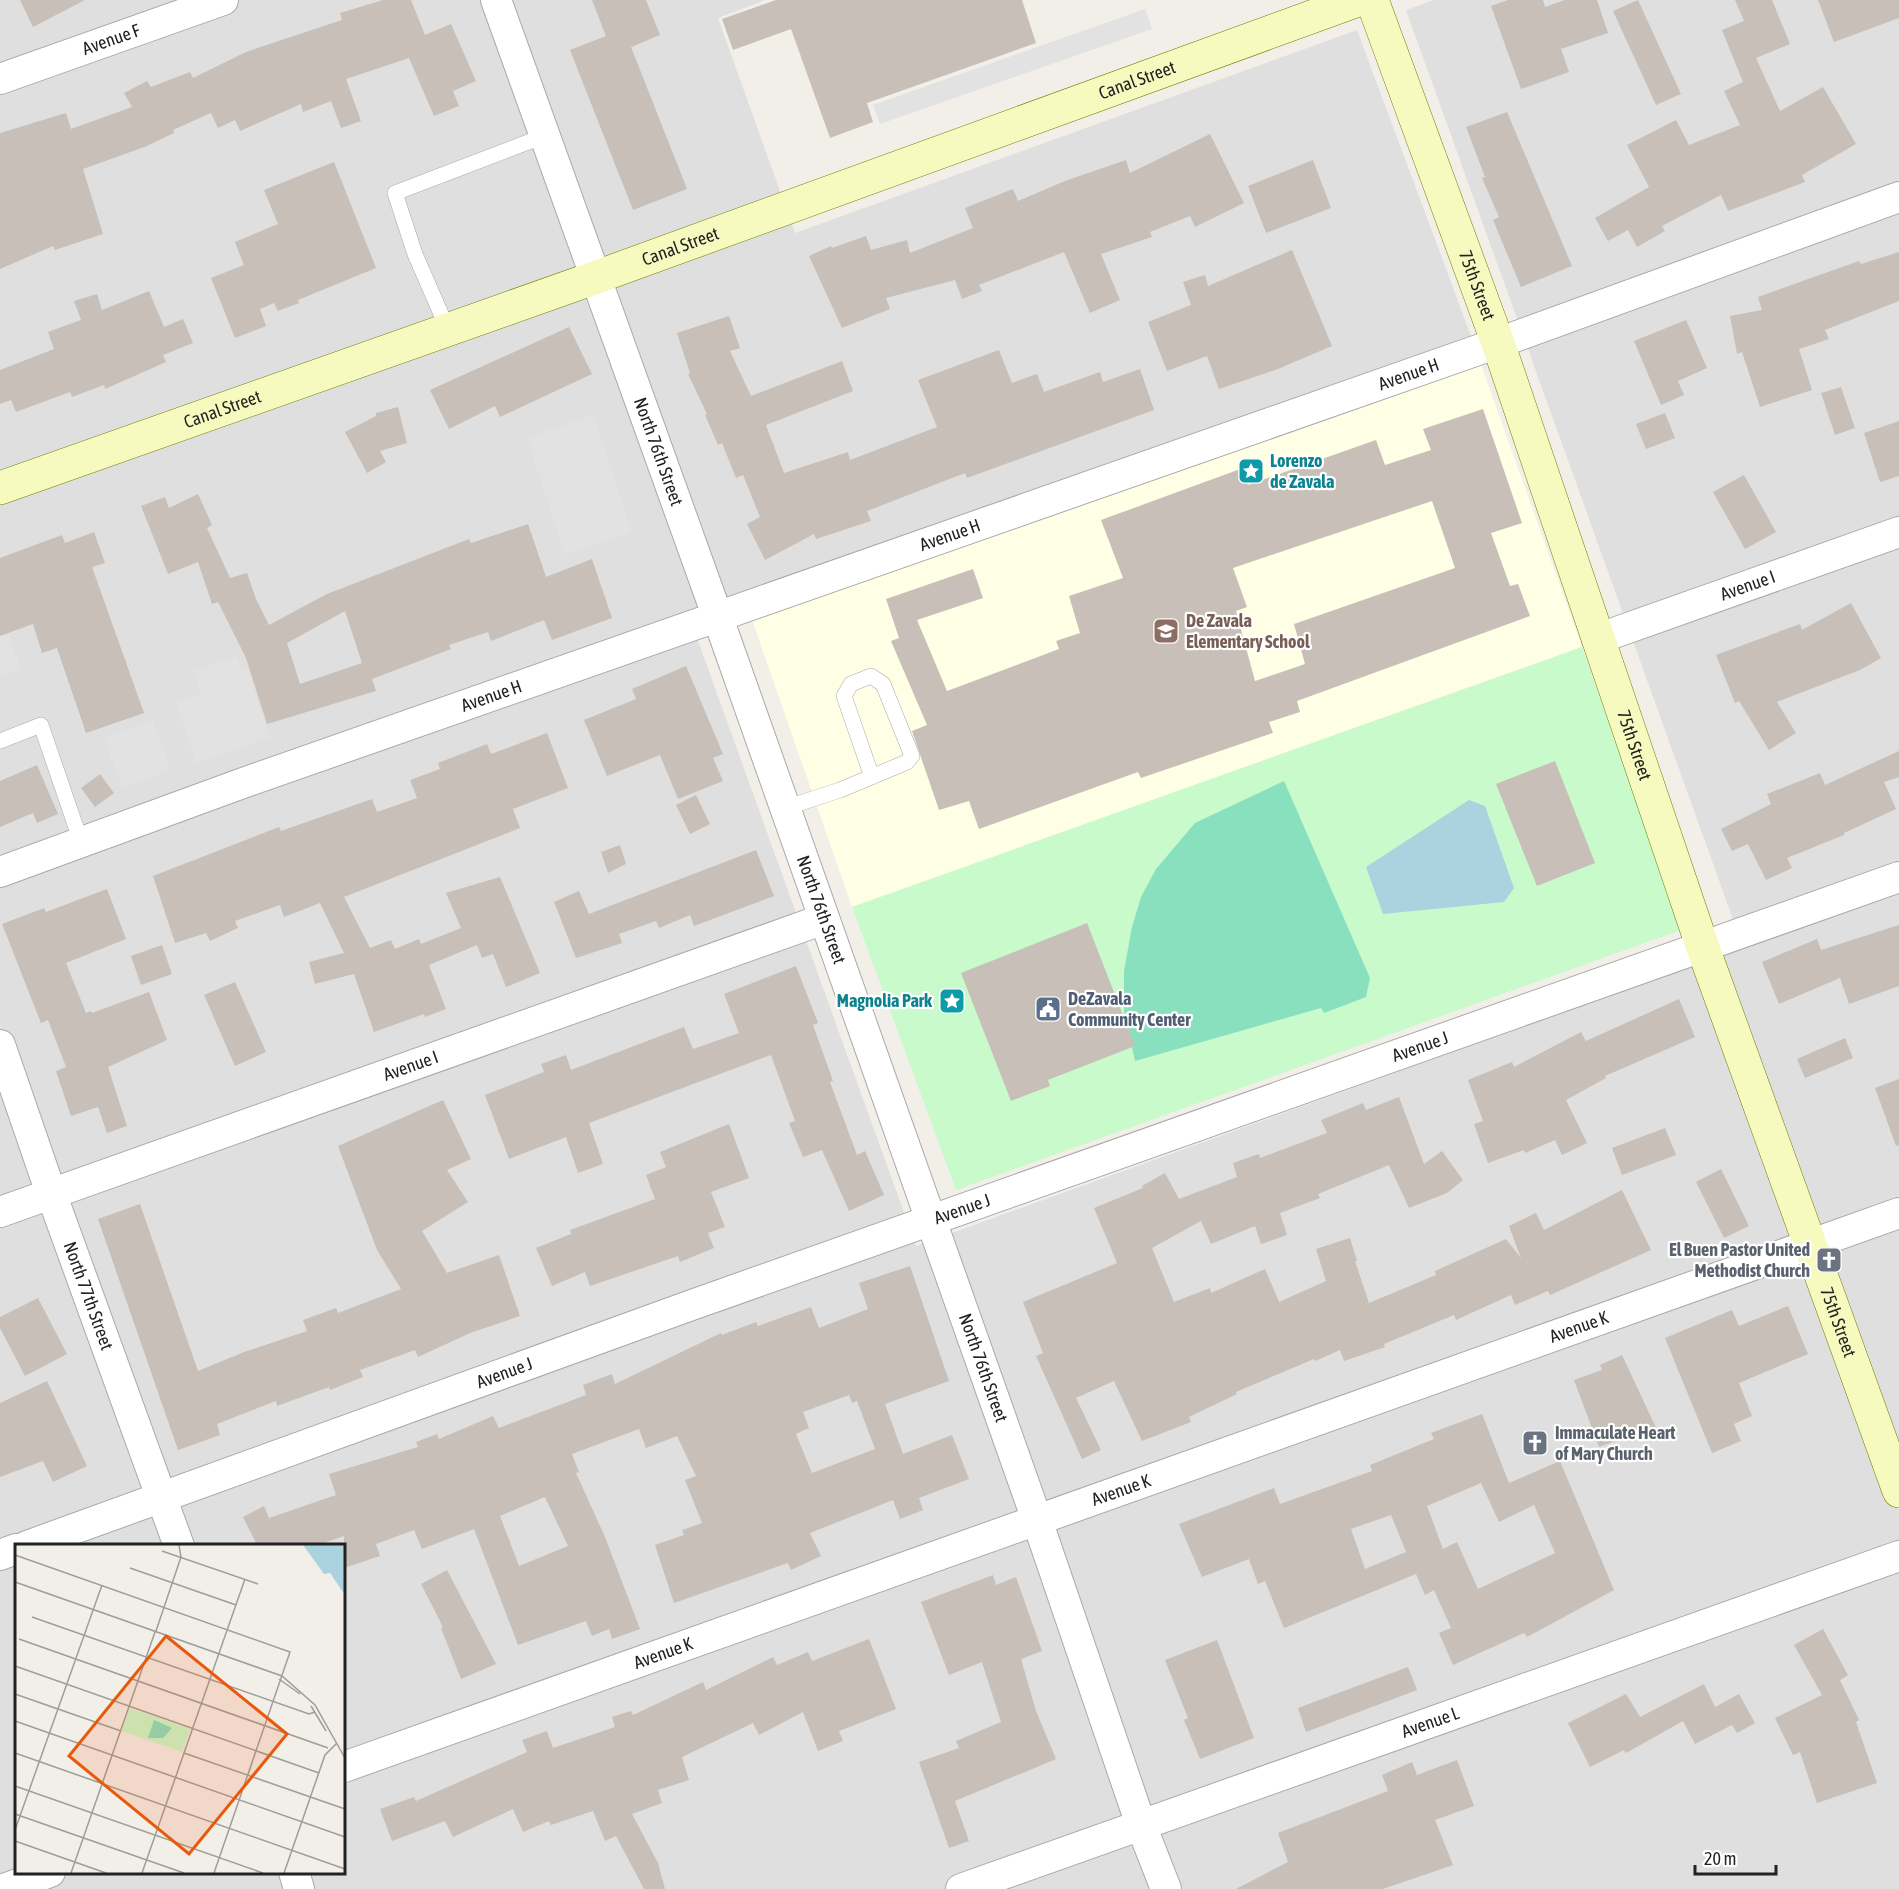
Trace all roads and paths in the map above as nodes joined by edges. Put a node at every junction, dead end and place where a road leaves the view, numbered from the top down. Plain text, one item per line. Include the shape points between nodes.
1 (223, 0) edge
2 (496, 0) edge
3 (1358, 0) edge
4 (1372, 0) edge
5 (0, 79) edge
6 (544, 136) junction
7 (1899, 197) edge
8 (594, 278) junction
9 (448, 330) junction
10 (1498, 343) junction
11 (0, 488) edge
12 (1899, 532) edge
13 (718, 618) junction
14 (1597, 639) junction
15 (0, 741) edge
16 (872, 777) junction
17 (785, 808) junction
18 (81, 842) junction
19 (0, 872) edge
20 (1899, 877) edge
21 (824, 919) junction
22 (1703, 948) junction
23 (0, 1045) edge
24 (51, 1193) junction
25 (0, 1212) edge
26 (1899, 1213) edge
27 (930, 1222) junction
28 (1811, 1244) junction
29 (1899, 1491) edge
30 (162, 1498) junction
31 (1037, 1520) junction
32 (30, 1544) edge
33 (179, 1544) edge
34 (15, 1549) edge
35 (0, 1555) edge
36 (1899, 1556) edge
37 (345, 1767) edge
38 (1141, 1825) junction
39 (45, 1874) edge
40 (295, 1874) edge
41 (4, 1889) edge
42 (299, 1889) edge
43 (961, 1889) edge
44 (1166, 1889) edge

1 - 5 street, Avenue F
2 - 6 street, North 76th Street
3 - 8 main road, Canal Street
4 - 10 main road, 75th Street
6 - 8 street, North 76th Street
6 - 9 lane via 395,194 415,254
7 - 10 street, Avenue H
8 - 9 main road, Canal Street
8 - 13 street, North 76th Street
9 - 11 main road, Canal Street
10 - 13 street, Avenue H
10 - 14 main road, 75th Street
12 - 14 street, Avenue I
13 - 17 street, North 76th Street
13 - 18 street, Avenue H
14 - 22 main road, 75th Street
15 - 18 lane via 41,725
16 - 16 lane via 912,756 883,684 871,676 851,684 844,696
16 - 17 lane
17 - 21 street, North 76th Street
18 - 19 street, Avenue H
20 - 22 street, Avenue J
21 - 24 street, Avenue I
21 - 27 street, North 76th Street
22 - 27 street, Avenue J
22 - 28 main road, 75th Street
23 - 24 street, North 77th Street
24 - 25 street, Avenue I
24 - 30 street, North 77th Street
26 - 28 street, Avenue K
27 - 30 street, Avenue J
27 - 31 street, North 76th Street
28 - 29 main road, 75th Street
28 - 31 street, Avenue K
30 - 32 street, Avenue J
30 - 33 street, North 77th Street
31 - 37 street, Avenue K
31 - 38 street, North 76th Street
34 - 35 street
36 - 38 street, Avenue L
38 - 43 street, Avenue L
38 - 44 street, North 76th Street
39 - 41 street
40 - 42 street

